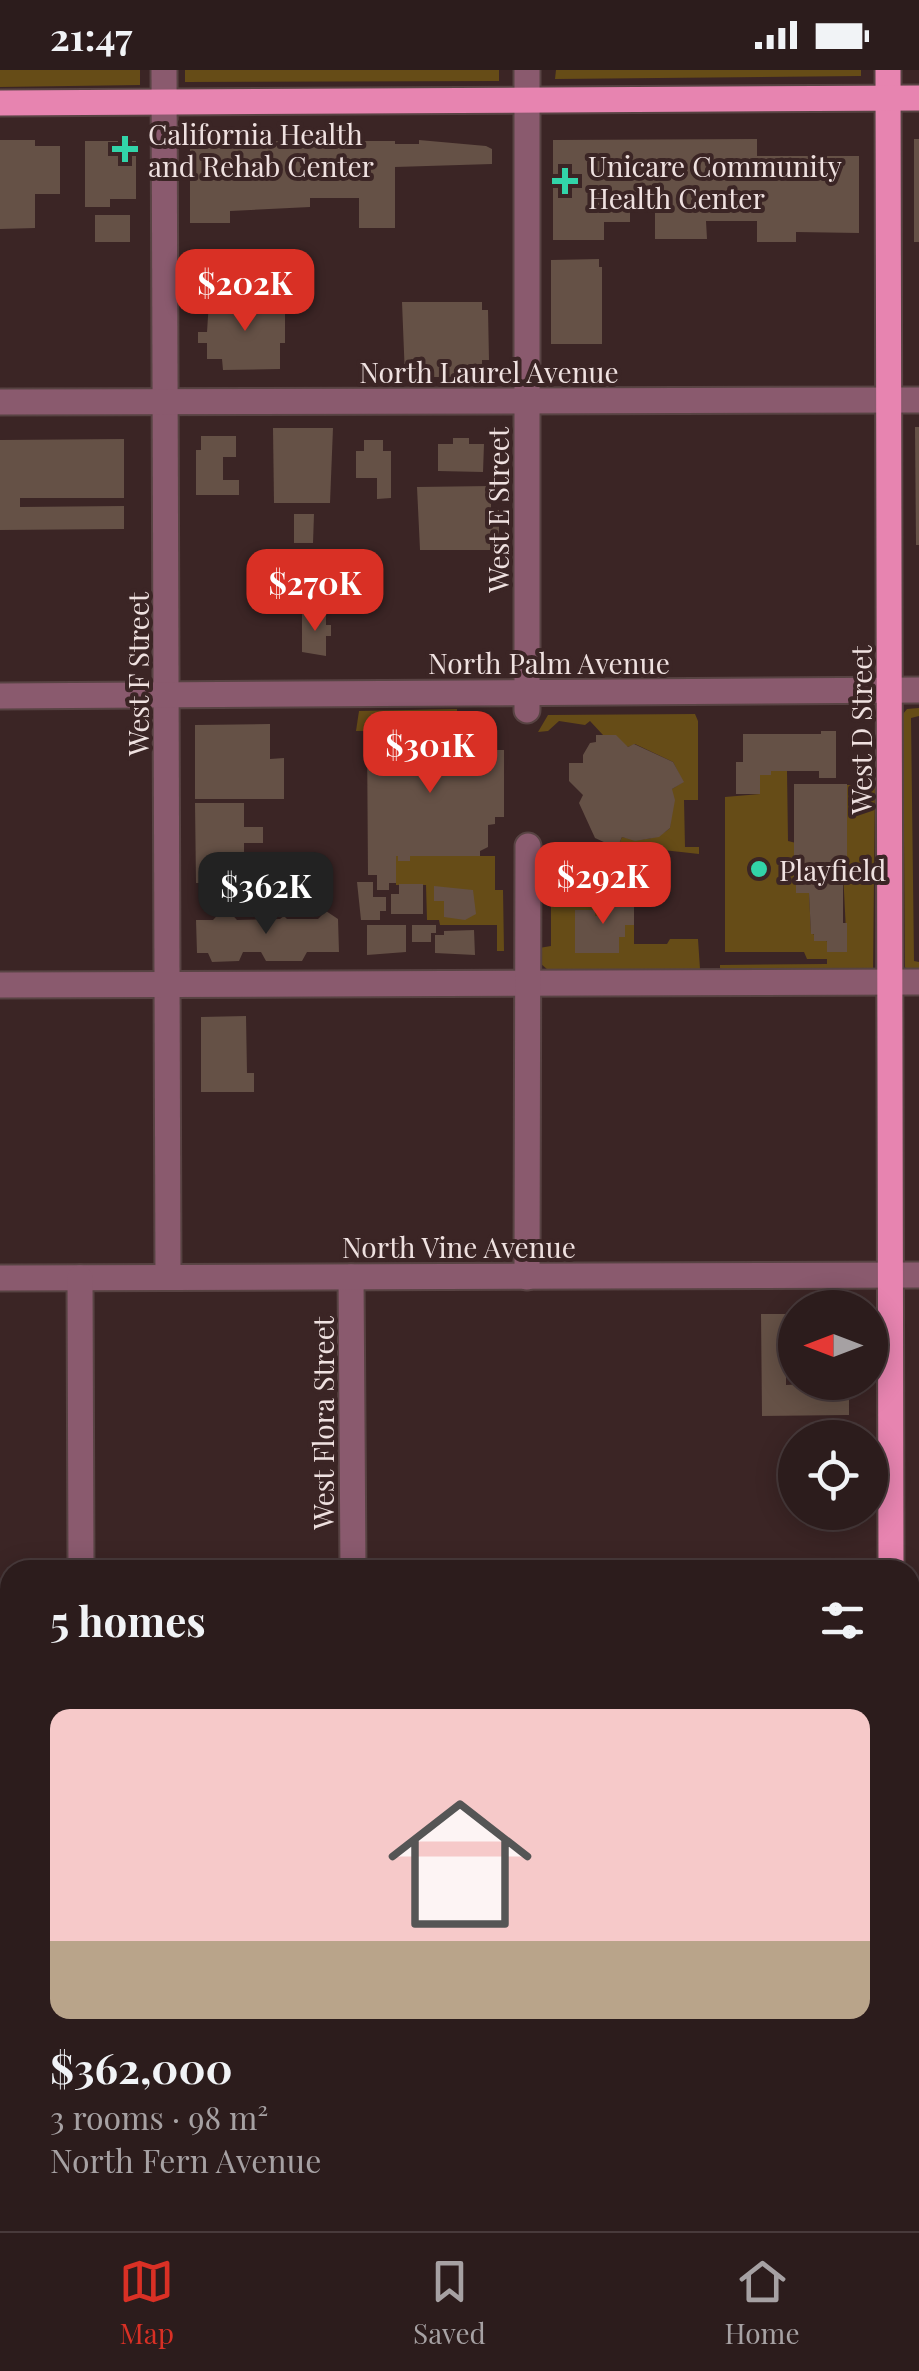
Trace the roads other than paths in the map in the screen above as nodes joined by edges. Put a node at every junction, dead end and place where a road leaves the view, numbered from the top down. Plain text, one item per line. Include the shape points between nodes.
1 (164, 70) edge
2 (527, 70) edge
3 (888, 70) edge
4 (888, 98) junction
5 (919, 98) edge
6 (527, 100) junction
7 (165, 102) junction
8 (0, 103) edge
9 (889, 400) junction
10 (919, 400) edge
11 (166, 401) junction
12 (527, 401) junction
13 (0, 402) edge
14 (890, 690) junction
15 (919, 690) edge
16 (168, 694) junction
17 (0, 696) edge
18 (527, 701) junction
19 (528, 846) dead end
20 (890, 982) junction
21 (919, 982) edge
22 (527, 983) junction
23 (166, 984) junction
24 (0, 985) edge
25 (919, 1274) edge
26 (890, 1275) junction
27 (168, 1277) junction
28 (351, 1277) junction
29 (527, 1277) junction
30 (0, 1278) edge
31 (80, 1278) junction
32 (82, 1560) edge
33 (353, 1560) edge
34 (891, 1560) edge

1 - 7 street, West F Street
2 - 6 street, West E Street
3 - 4 main road, West D Street
4 - 5 main road
4 - 6 main road
4 - 9 main road, West D Street
6 - 7 main road
6 - 12 street, West E Street
7 - 8 main road
7 - 11 street, West F Street
9 - 10 street, North Laurel Avenue
9 - 12 street, North Laurel Avenue
9 - 14 main road, West D Street
11 - 12 street, North Laurel Avenue
11 - 13 street, North Laurel Avenue
11 - 16 street, West F Street
12 - 18 street, West E Street
14 - 15 street, North Palm Avenue
14 - 18 street, North Palm Avenue
14 - 20 main road, West D Street
16 - 17 street, North Palm Avenue
16 - 18 street, North Palm Avenue
16 - 23 street, West F Street
19 - 22 street
20 - 21 street
20 - 22 street
20 - 26 main road, West D Street
22 - 23 street
22 - 29 street
23 - 24 street
23 - 27 street, West F Street
25 - 26 street, North Vine Avenue
26 - 29 street, North Vine Avenue
26 - 34 main road, West D Street
27 - 28 street, North Vine Avenue
27 - 31 street, North Vine Avenue
28 - 29 street, North Vine Avenue
28 - 33 street, West Flora Street
30 - 31 street, North Vine Avenue
31 - 32 street

